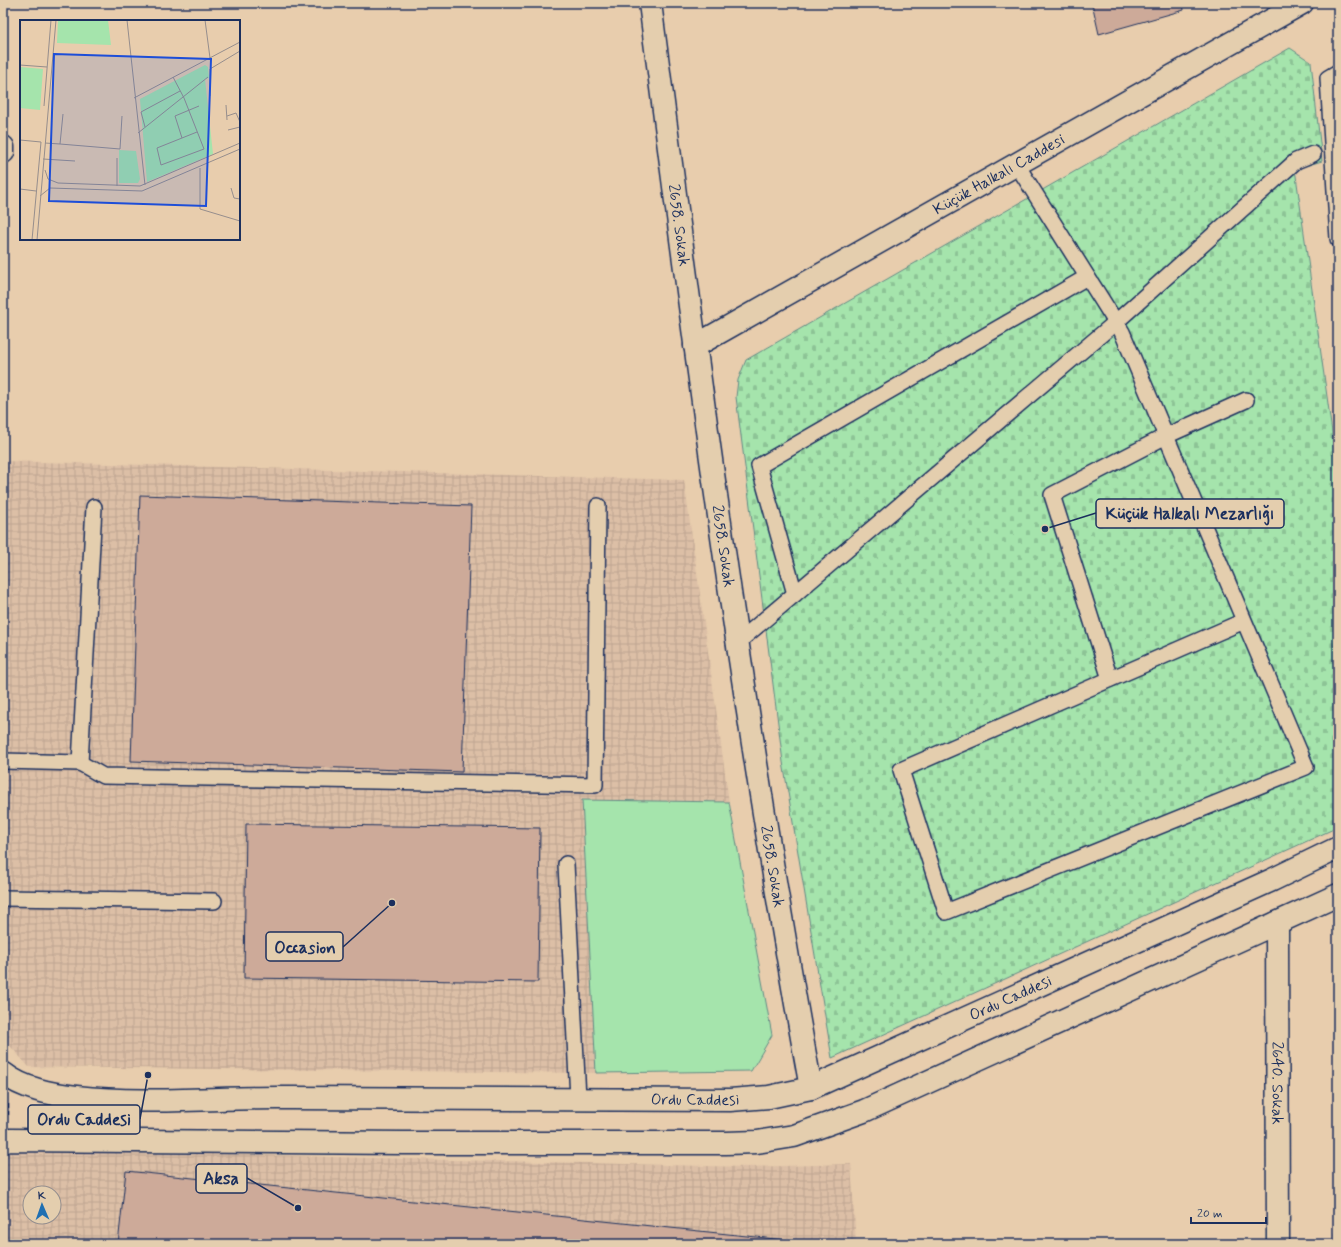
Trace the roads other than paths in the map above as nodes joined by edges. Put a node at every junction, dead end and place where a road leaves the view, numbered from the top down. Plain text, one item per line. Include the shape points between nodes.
1 (650, 3) edge
2 (1302, 3) edge
3 (1338, 72) edge
4 (3, 147) edge
5 (3, 152) edge
6 (1313, 154) dead end
7 (1017, 164) junction
8 (1338, 239) edge
9 (1087, 277) junction
10 (1116, 322) junction
11 (695, 346) junction
12 (1246, 400) dead end
13 (1166, 436) junction
14 (598, 506) dead end
15 (94, 507) dead end
16 (795, 594) junction
17 (1244, 621) junction
18 (737, 643) junction
19 (1110, 679) junction
20 (3, 761) edge
21 (80, 763) junction
22 (1338, 848) edge
23 (566, 864) dead end
24 (1338, 895) edge
25 (3, 898) edge
26 (214, 901) dead end
27 (1277, 923) junction
28 (6, 1075) edge
29 (811, 1088) junction
30 (578, 1098) junction
31 (6, 1141) edge
32 (1278, 1244) edge

1 - 11 main road, 2658. Sokak
2 - 7 main road, Küçük Halkalı Caddesi
3 - 8 lane via 1328,78
4 - 5 main road
6 - 10 lane via 1296,161
7 - 9 lane
7 - 11 main road, Küçük Halkalı Caddesi
9 - 10 lane
9 - 16 lane via 759,466
10 - 13 lane
10 - 16 lane
11 - 18 main road, 2658. Sokak
12 - 13 lane
13 - 17 lane
13 - 19 lane via 1052,495
14 - 21 lane via 595,785 103,776
15 - 21 lane
16 - 18 lane
17 - 19 lane
17 - 19 lane via 1306,767 946,912 901,770
18 - 29 main road, 2658. Sokak
20 - 21 lane
22 - 29 main road, Ordu Caddesi via 1265,884
23 - 30 lane
24 - 27 main road
25 - 26 lane
27 - 31 main road via 864,1111 794,1136 757,1142 726,1143
27 - 32 main road, 2640. Sokak
28 - 30 main road, Ordu Caddesi via 26,1086 50,1093 153,1101 272,1098
29 - 30 main road, Ordu Caddesi via 768,1097 730,1100

